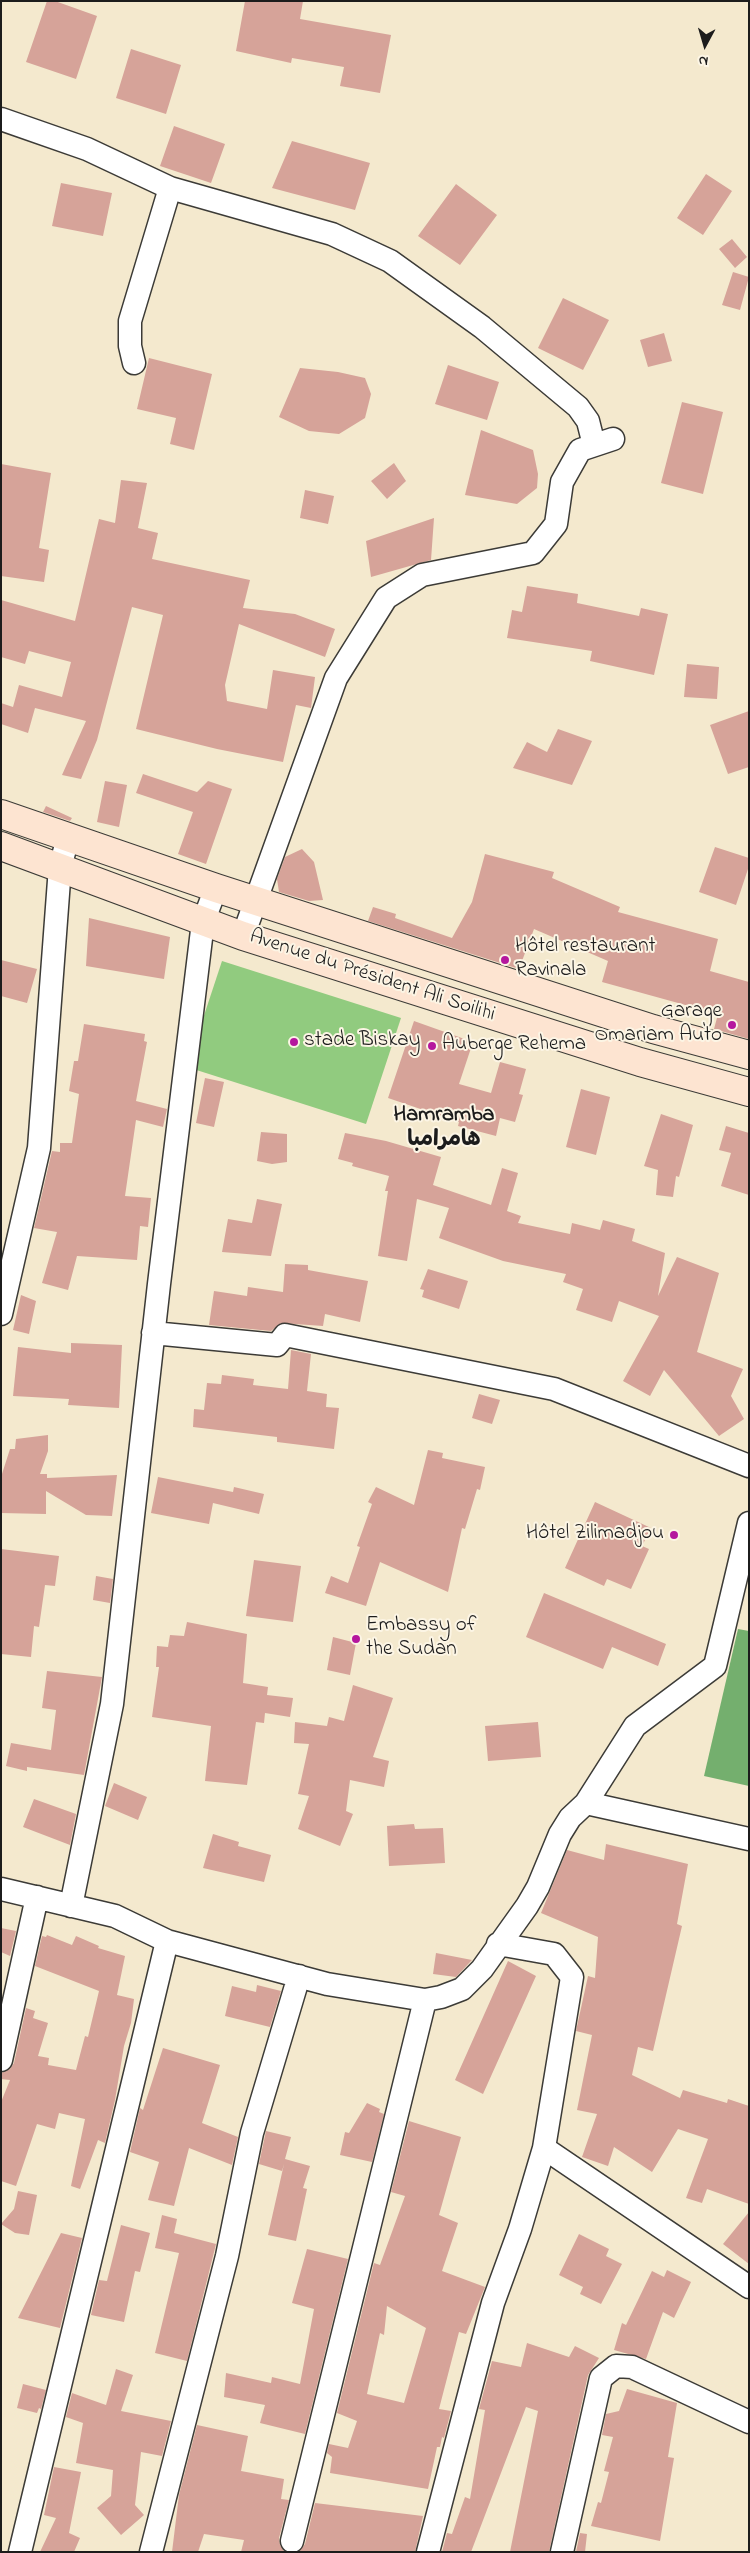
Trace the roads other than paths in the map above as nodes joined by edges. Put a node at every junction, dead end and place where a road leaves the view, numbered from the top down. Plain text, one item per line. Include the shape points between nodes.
1 (1, 119) edge
2 (170, 188) junction
3 (134, 363) dead end
4 (1, 814) edge
5 (68, 838) junction
6 (1, 846) edge
7 (60, 867) junction
8 (216, 888) junction
9 (257, 902) junction
10 (203, 922) junction
11 (243, 936) junction
12 (749, 1055) edge
13 (749, 1092) edge
14 (1, 1314) edge
15 (153, 1333) junction
16 (749, 1466) edge
17 (749, 1523) edge
18 (586, 1803) junction
19 (749, 1839) edge
20 (1, 1890) edge
21 (38, 1897) junction
22 (71, 1906) junction
23 (167, 1941) junction
24 (498, 1944) junction
25 (299, 1976) junction
26 (425, 2000) junction
27 (1, 2060) edge
28 (544, 2148) junction
29 (749, 2287) edge
30 (749, 2422) edge
31 (292, 2541) dead end
32 (20, 2552) edge
33 (150, 2552) edge
34 (428, 2552) edge
35 (562, 2552) edge

1 - 2 street via 87,149
2 - 3 street via 130,321
2 - 9 street via 332,234 390,261 482,327 578,407 604,442 580,450 562,482 556,524 533,553 422,575 386,598 336,678
4 - 5 street, Avenue du Président Ali Soilihi
5 - 7 street
5 - 8 street, Avenue du Président Ali Soilihi
6 - 7 street, Avenue du Président Ali Soilihi
7 - 10 street, Avenue du Président Ali Soilihi
7 - 14 street via 39,1148
8 - 9 street, Avenue du Président Ali Soilihi
8 - 10 street
9 - 11 street
9 - 12 street, Avenue du Président Ali Soilihi via 653,1029
10 - 11 street, Avenue du Président Ali Soilihi
10 - 15 street
11 - 13 street, Avenue du Président Ali Soilihi via 640,1062
15 - 16 street via 277,1345 285,1335 554,1389
15 - 22 street via 112,1704
17 - 18 street via 715,1666 635,1726
18 - 19 street
18 - 24 street via 570,1818 560,1834 538,1888
20 - 21 street
21 - 22 street
21 - 27 street
22 - 23 street via 116,1916
23 - 25 street
23 - 32 street
24 - 26 street via 482,1969 462,1989
24 - 28 street via 554,1954 572,1977
25 - 26 street via 376,1994
25 - 33 street via 252,2133 227,2256
26 - 31 street
28 - 29 street
28 - 34 street via 520,2229 493,2303
30 - 35 street via 632,2367 616,2366 600,2378

